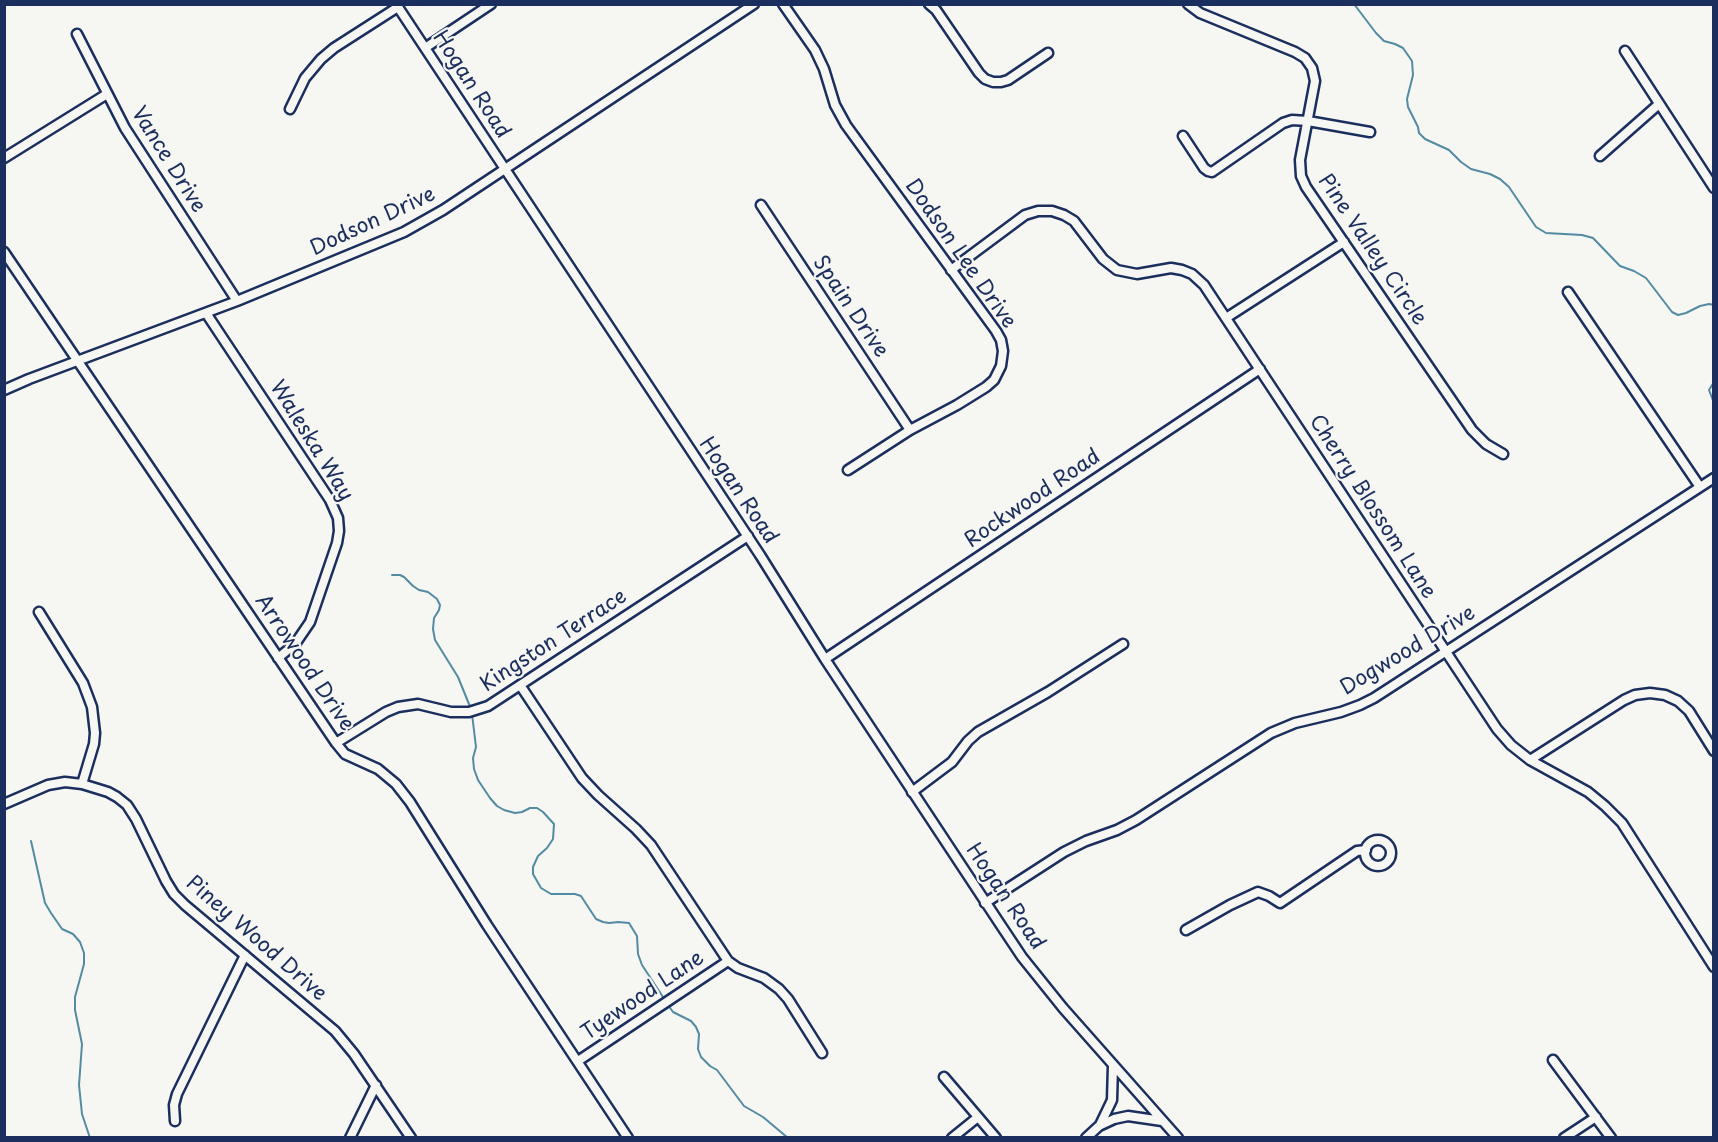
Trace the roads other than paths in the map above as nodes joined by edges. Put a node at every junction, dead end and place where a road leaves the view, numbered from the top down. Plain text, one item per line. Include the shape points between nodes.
1 (491, 4) edge
2 (754, 4) edge
3 (783, 4) edge
4 (929, 4) edge
5 (1188, 4) edge
6 (397, 6) edge
7 (77, 34) dead end
8 (425, 48) junction
9 (1625, 51) dead end
10 (1048, 53) dead end
11 (107, 94) junction
12 (1659, 104) junction
13 (290, 109) dead end
14 (1308, 121) junction
15 (1370, 132) dead end
16 (1183, 136) dead end
17 (1600, 156) dead end
18 (4, 158) edge
19 (505, 170) junction
20 (1713, 188) edge
21 (761, 205) dead end
22 (1344, 242) junction
23 (4, 252) edge
24 (951, 270) junction
25 (1568, 292) dead end
26 (237, 301) junction
27 (206, 313) junction
28 (1226, 318) junction
29 (77, 361) junction
30 (1260, 369) junction
31 (4, 390) edge
32 (910, 430) junction
33 (1503, 454) dead end
34 (848, 470) dead end
35 (1713, 478) edge
36 (1701, 487) junction
37 (748, 536) junction
38 (39, 612) dead end
39 (1123, 644) dead end
40 (1445, 652) junction
41 (278, 658) junction
42 (825, 658) junction
43 (520, 685) junction
44 (336, 743) junction
45 (1713, 751) edge
46 (1530, 760) junction
47 (82, 784) junction
48 (912, 792) junction
49 (4, 804) edge
50 (1366, 850) dead end
51 (985, 903) junction
52 (1186, 930) dead end
53 (245, 955) junction
54 (728, 961) junction
55 (1713, 967) edge
56 (822, 1053) dead end
57 (1552, 1060) dead end
58 (578, 1061) junction
59 (1113, 1066) junction
60 (944, 1077) dead end
61 (376, 1084) junction
62 (978, 1117) junction
63 (1596, 1117) junction
64 (1162, 1120) junction
65 (175, 1121) dead end
66 (1100, 1125) junction
67 (350, 1137) edge
68 (411, 1137) edge
69 (628, 1137) edge
70 (952, 1137) edge
71 (996, 1137) edge
72 (1086, 1137) edge
73 (1178, 1137) edge
74 (1564, 1137) edge
75 (1611, 1137) edge

1 - 8 street
2 - 19 street, Dodson Drive
3 - 24 street, Dodson Lee Drive via 815,50 846,125
4 - 10 street via 979,73 993,82 1008,80
5 - 14 street, Pine Valley Circle via 1200,13 1305,58 1315,81
6 - 8 street, Hogan Road
6 - 13 street via 321,59 305,78
7 - 11 street, Vance Drive
8 - 19 street, Hogan Road
9 - 12 street
11 - 18 street
11 - 26 street, Vance Drive
12 - 17 street
12 - 20 street
14 - 15 street
14 - 16 street via 1283,123 1212,172 1204,168
14 - 22 street, Pine Valley Circle via 1300,160 1301,176
19 - 26 street, Dodson Drive via 404,232
19 - 37 street, Hogan Road
21 - 32 street, Spain Drive
22 - 28 street
22 - 33 street, Pine Valley Circle via 1472,430
23 - 29 street, Arrowood Drive
24 - 28 street, Cherry Blossom Lane via 1025,215 1052,211 1074,221 1103,259 1118,270 1137,273 1172,268 1192,274
24 - 32 street, Dodson Lee Drive via 1001,340 1001,366 986,387
25 - 36 street
26 - 27 street, Dodson Drive
27 - 29 street, Dodson Drive
27 - 41 street, Waleska Way via 330,500 338,518 337,543 310,622 296,644
28 - 30 street, Cherry Blossom Lane
29 - 31 street, Dodson Drive
29 - 41 street, Arrowood Drive
30 - 40 street, Cherry Blossom Lane
30 - 42 street, Rockwood Road
32 - 34 street, Dodson Lee Drive
35 - 36 street, Dogwood Drive
36 - 40 street, Dogwood Drive
37 - 42 street, Hogan Road
37 - 43 street, Kingston Terrace
38 - 47 street via 83,683 92,707 94,744
39 - 48 street via 978,732 952,762
40 - 46 street, Cherry Blossom Lane via 1497,729
40 - 51 street, Dogwood Drive via 1360,705 1271,733 1136,820 1064,852
41 - 44 street, Arrowood Drive
42 - 48 street, Hogan Road
43 - 44 street, Kingston Terrace via 471,712 418,704 398,707
43 - 54 street via 582,778 651,845
44 - 58 street, Arrowood Drive via 345,754 378,769 410,802
45 - 46 street via 1689,711 1665,695 1650,693 1624,700
46 - 55 street, Cherry Blossom Lane via 1588,792 1622,823
47 - 49 street, Piney Wood Drive via 48,785
47 - 53 street, Piney Wood Drive via 108,792 127,805 174,894
48 - 51 street, Hogan Road
50 - 52 street via 1357,851 1280,903 1258,892
51 - 59 street, Hogan Road via 1022,957
53 - 61 street, Piney Wood Drive via 334,1032
53 - 65 street via 177,1094
54 - 56 street via 779,989
54 - 58 street, Tyewood Lane
57 - 63 street
58 - 69 street, Arrowood Drive
59 - 64 street, Hogan Road
59 - 66 street via 1112,1100
60 - 62 street
61 - 67 street
61 - 68 street, Piney Wood Drive
62 - 70 street
62 - 71 street
63 - 74 street
63 - 75 street
64 - 66 street via 1128,1116
64 - 73 street, Hogan Road
66 - 72 street

